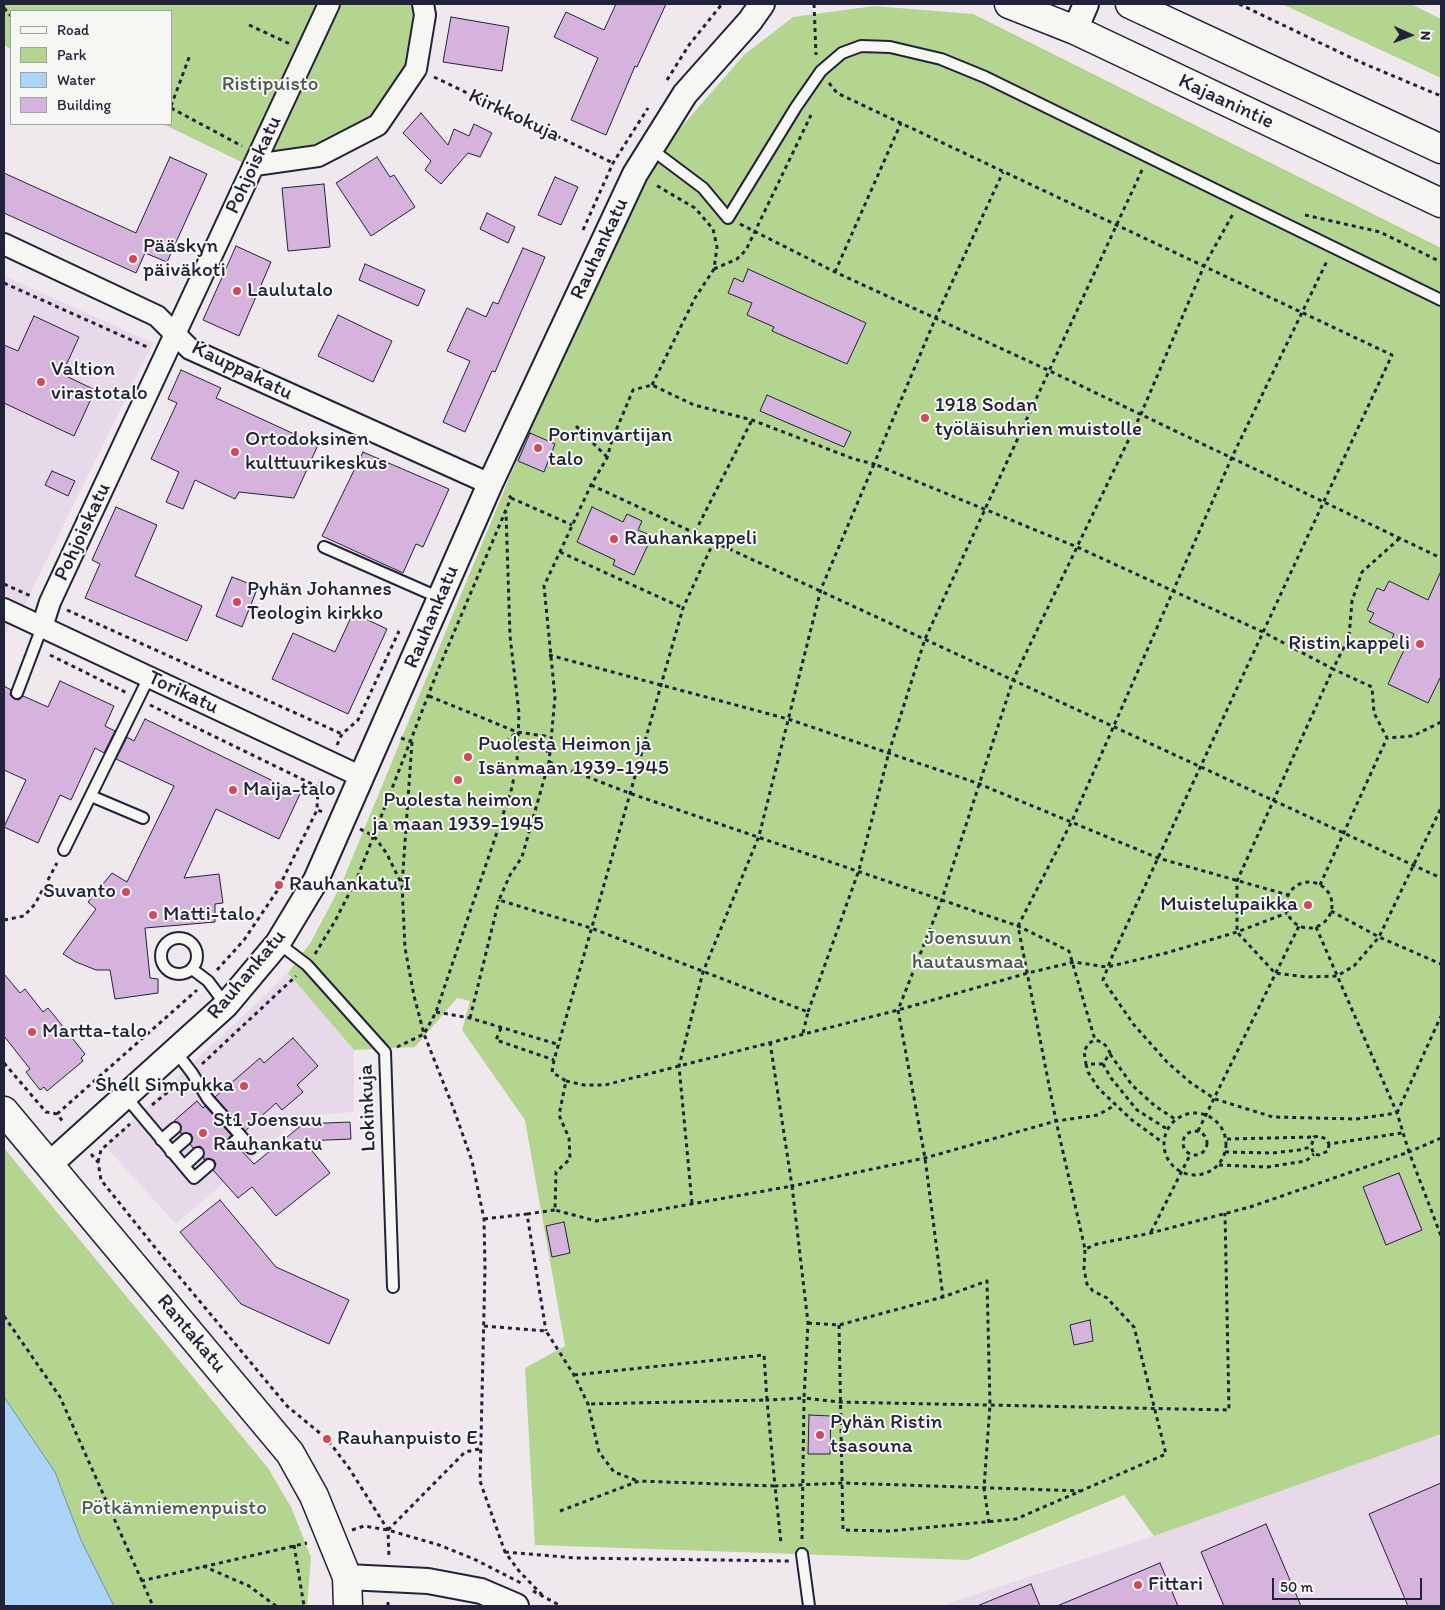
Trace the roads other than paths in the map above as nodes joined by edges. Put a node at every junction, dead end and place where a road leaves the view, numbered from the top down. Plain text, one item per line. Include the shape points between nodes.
1 (329, 4) edge
2 (423, 4) edge
3 (773, 4) edge
4 (1009, 4) edge
5 (1086, 4) edge
6 (1130, 4) edge
7 (756, 13) edge
8 (1075, 30) junction
9 (651, 149) junction
10 (1441, 149) edge
11 (255, 165) junction
12 (1441, 204) edge
13 (4, 244) edge
14 (1441, 300) edge
15 (176, 334) junction
16 (490, 484) junction
17 (324, 547) dead end
18 (440, 598) junction
19 (4, 609) edge
20 (42, 627) junction
21 (149, 677) junction
22 (17, 692) dead end
23 (362, 777) junction
24 (91, 796) junction
25 (142, 818) dead end
26 (64, 850) road end
27 (278, 943) junction
28 (192, 969) dead end
29 (226, 1005) junction
30 (176, 1052) junction
31 (126, 1097) junction
32 (4, 1111) edge
33 (175, 1128) dead end
34 (186, 1139) dead end
35 (161, 1140) junction
36 (251, 1148) dead end
37 (172, 1152) junction
38 (198, 1153) dead end
39 (50, 1164) junction
40 (209, 1165) dead end
41 (184, 1166) junction
42 (392, 1286) dead end
43 (802, 1554) road end
44 (347, 1577) junction
45 (348, 1606) edge
46 (516, 1606) edge
47 (809, 1606) edge

1 - 11 street, Pohjoiskatu
2 - 11 street via 425,15 416,69 378,125 318,156
3 - 7 street, Rauhankatu
4 - 8 main road, Kajaanintie
5 - 8 street
6 - 10 main road
7 - 9 street, Rauhankatu via 685,94
8 - 12 main road, Kajaanintie
9 - 14 lane via 703,188 728,218 796,107 822,71 842,53 861,46 880,46 941,59 976,73
9 - 16 street, Rauhankatu via 635,174
11 - 15 street, Pohjoiskatu
13 - 15 street, Kauppakatu via 157,316
15 - 16 street, Kauppakatu via 190,349
15 - 20 street, Pohjoiskatu via 50,602
16 - 18 street, Rauhankatu
17 - 18 lane
18 - 23 street, Rauhankatu
19 - 20 street, Torikatu
20 - 21 street, Torikatu
20 - 22 lane
21 - 23 street, Torikatu
21 - 24 lane
23 - 27 street, Rauhankatu via 316,880
24 - 25 lane
24 - 26 lane
27 - 29 street, Rauhankatu
27 - 42 lane, Lokinkuja via 308,965 385,1052
28 - 29 lane via 208,980
29 - 30 street, Rauhankatu
30 - 31 street, Rauhankatu
30 - 36 lane via 192,1073 204,1102 237,1139
31 - 35 lane
31 - 39 street, Rauhankatu
32 - 39 main road, Rantakatu
33 - 35 lane
34 - 37 lane
35 - 37 lane
37 - 41 lane
38 - 41 lane
39 - 44 main road, Rantakatu via 290,1453 314,1496
40 - 41 lane via 194,1178
43 - 47 lane
44 - 45 main road
44 - 46 street via 428,1581 480,1591

